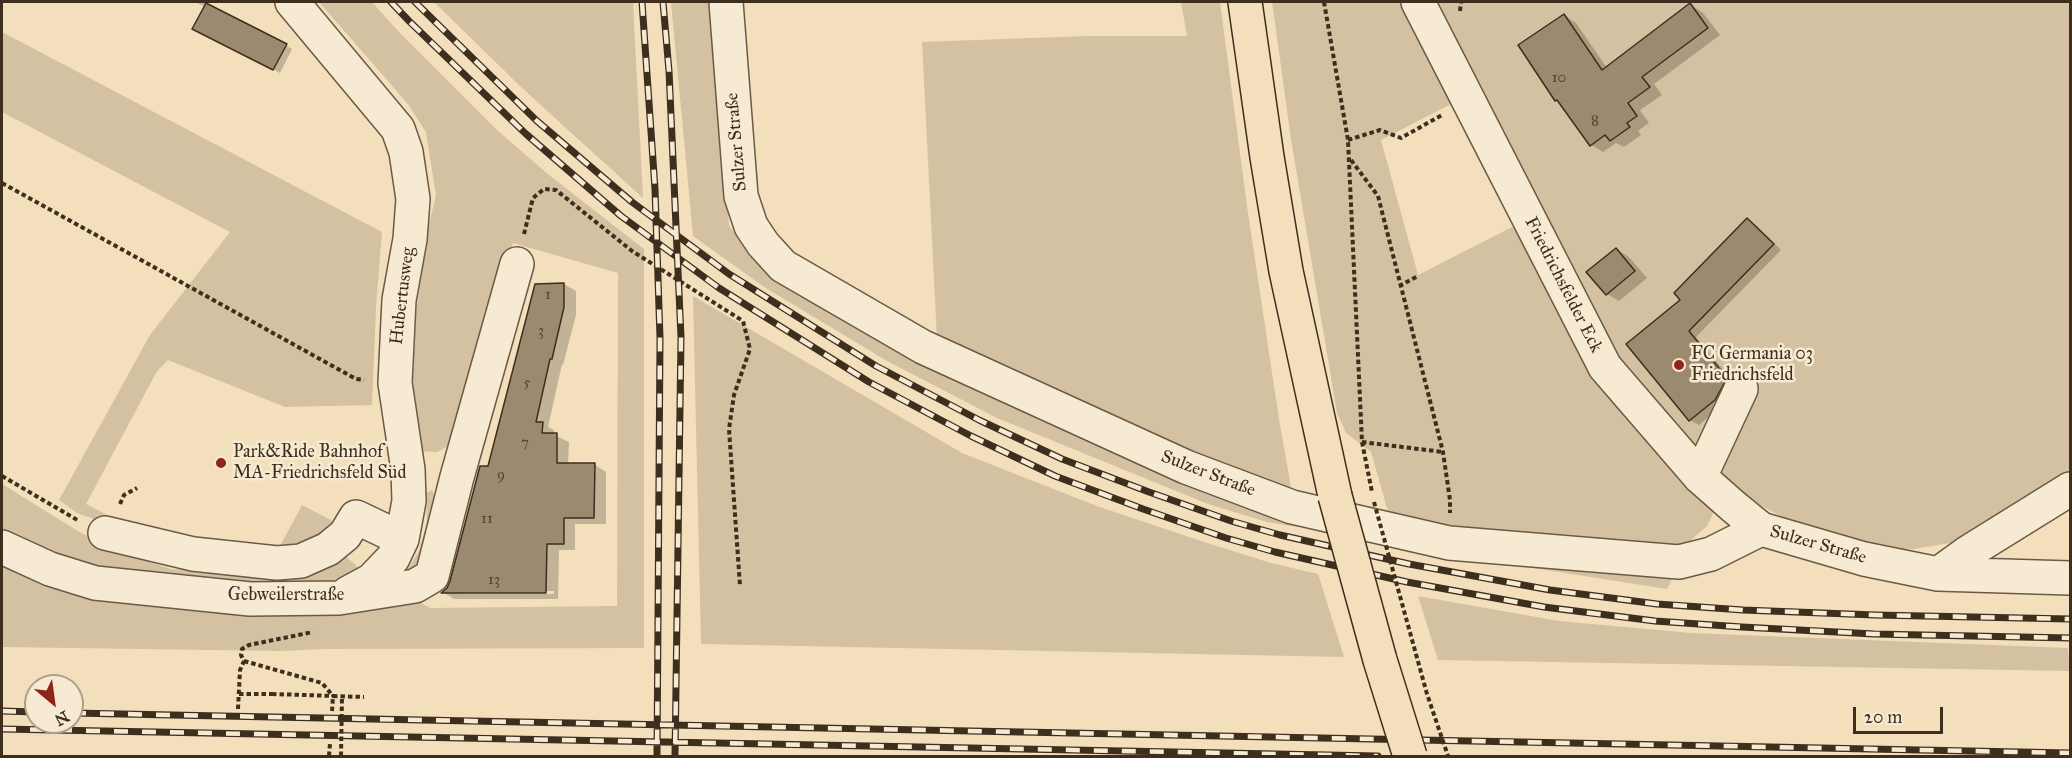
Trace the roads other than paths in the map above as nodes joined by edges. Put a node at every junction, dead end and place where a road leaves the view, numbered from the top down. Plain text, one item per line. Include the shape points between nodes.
1 (292, 2) edge
2 (726, 2) edge
3 (1245, 2) edge
4 (1418, 2) edge
5 (517, 264) dead end
6 (1741, 389) dead end
7 (408, 470) junction
8 (457, 477) junction
9 (1700, 477) junction
10 (2070, 489) edge
11 (1761, 529) junction
12 (105, 533) road end
13 (402, 538) junction
14 (2, 547) edge
15 (1938, 574) junction
16 (2070, 578) edge
17 (339, 598) junction
18 (1410, 756) edge

1 - 7 street, Hubertusweg via 398,129 406,152 413,199 399,300 395,383
2 - 11 street, Sulzer Straße via 741,196 751,226 783,266 923,347 1113,435 1292,507 1449,543 1679,562 1711,554
3 - 18 main road, bridge via 1287,271 1335,496
4 - 9 street, Friedrichsfelder Eck via 1605,367
5 - 8 street, Gebweilerstraße
6 - 9 street
7 - 8 street
7 - 13 street, Hubertusweg via 409,501
8 - 17 street, Gebweilerstraße via 432,576 415,585
9 - 11 street, Friedrichsfelder Eck
10 - 15 street
11 - 15 street, Sulzer Straße via 1864,559
12 - 13 street via 193,554 277,563 301,561 328,549 345,535 356,518
13 - 17 street, Hubertusweg via 393,558 372,580
14 - 17 street, Gebweilerstraße via 50,569 95,583 250,599
15 - 16 street, Sulzer Straße

